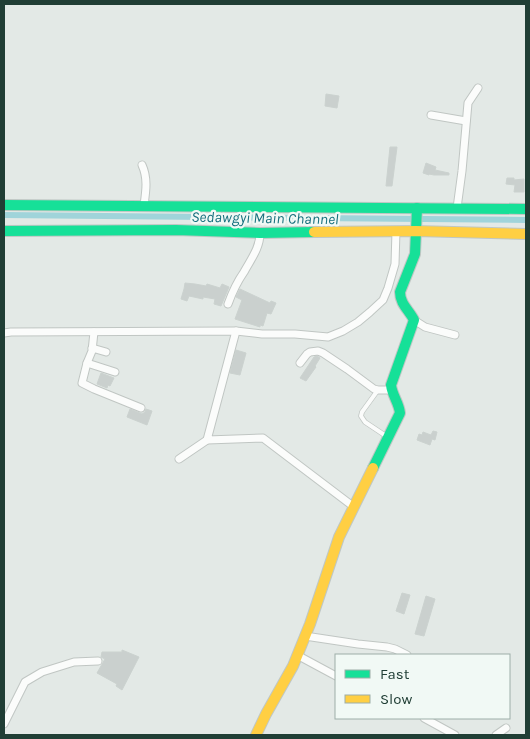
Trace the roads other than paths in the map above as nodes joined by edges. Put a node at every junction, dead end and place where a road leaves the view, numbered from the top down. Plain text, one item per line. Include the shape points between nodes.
1 (478, 88) dead end
2 (431, 115) dead end
3 (466, 121) junction
4 (142, 165) dead end
5 (4, 205) edge
6 (144, 205) junction
7 (456, 208) junction
8 (417, 209) junction
9 (526, 209) edge
10 (416, 230) junction
11 (4, 231) edge
12 (396, 231) junction
13 (260, 233) junction
14 (526, 234) edge
15 (228, 304) dead end
16 (414, 320) junction
17 (236, 331) junction
18 (94, 332) junction
19 (4, 333) edge
20 (455, 335) dead end
21 (92, 348) junction
22 (106, 352) dead end
23 (87, 363) junction
24 (300, 363) dead end
25 (115, 372) dead end
26 (378, 390) junction
27 (391, 390) junction
28 (141, 408) dead end
29 (388, 437) junction
30 (206, 440) junction
31 (179, 459) dead end
32 (354, 507) junction
33 (305, 636) junction
34 (405, 654) edge
35 (297, 656) junction
36 (98, 661) dead end
37 (335, 675) edge
38 (426, 719) edge
39 (4, 724) edge
40 (506, 728) dead end
41 (256, 735) edge
42 (455, 735) edge
43 (496, 735) edge

1 - 3 street via 468,103
2 - 3 street
3 - 7 street
4 - 6 street via 146,173
5 - 6 street
6 - 8 street
7 - 8 street
7 - 9 street
8 - 10 street
10 - 12 street
10 - 14 street
10 - 16 street via 414,258 399,297
11 - 13 street
12 - 13 street
12 - 17 street via 395,264 383,300 358,322 328,337
13 - 15 street via 257,250
16 - 20 street
16 - 27 street
17 - 18 street
17 - 30 street
18 - 19 street
18 - 21 street
21 - 22 street
21 - 23 street
23 - 25 street
23 - 28 street via 82,383
24 - 26 street via 310,352 318,351
26 - 27 street
26 - 29 lane via 360,416
27 - 29 street via 401,412
29 - 32 street
30 - 31 street
30 - 32 street via 263,438
32 - 33 street via 339,537
33 - 34 street via 387,647
33 - 35 street
35 - 37 street
35 - 41 street
36 - 39 street via 74,662 42,672 24,682
38 - 42 street
40 - 43 street

